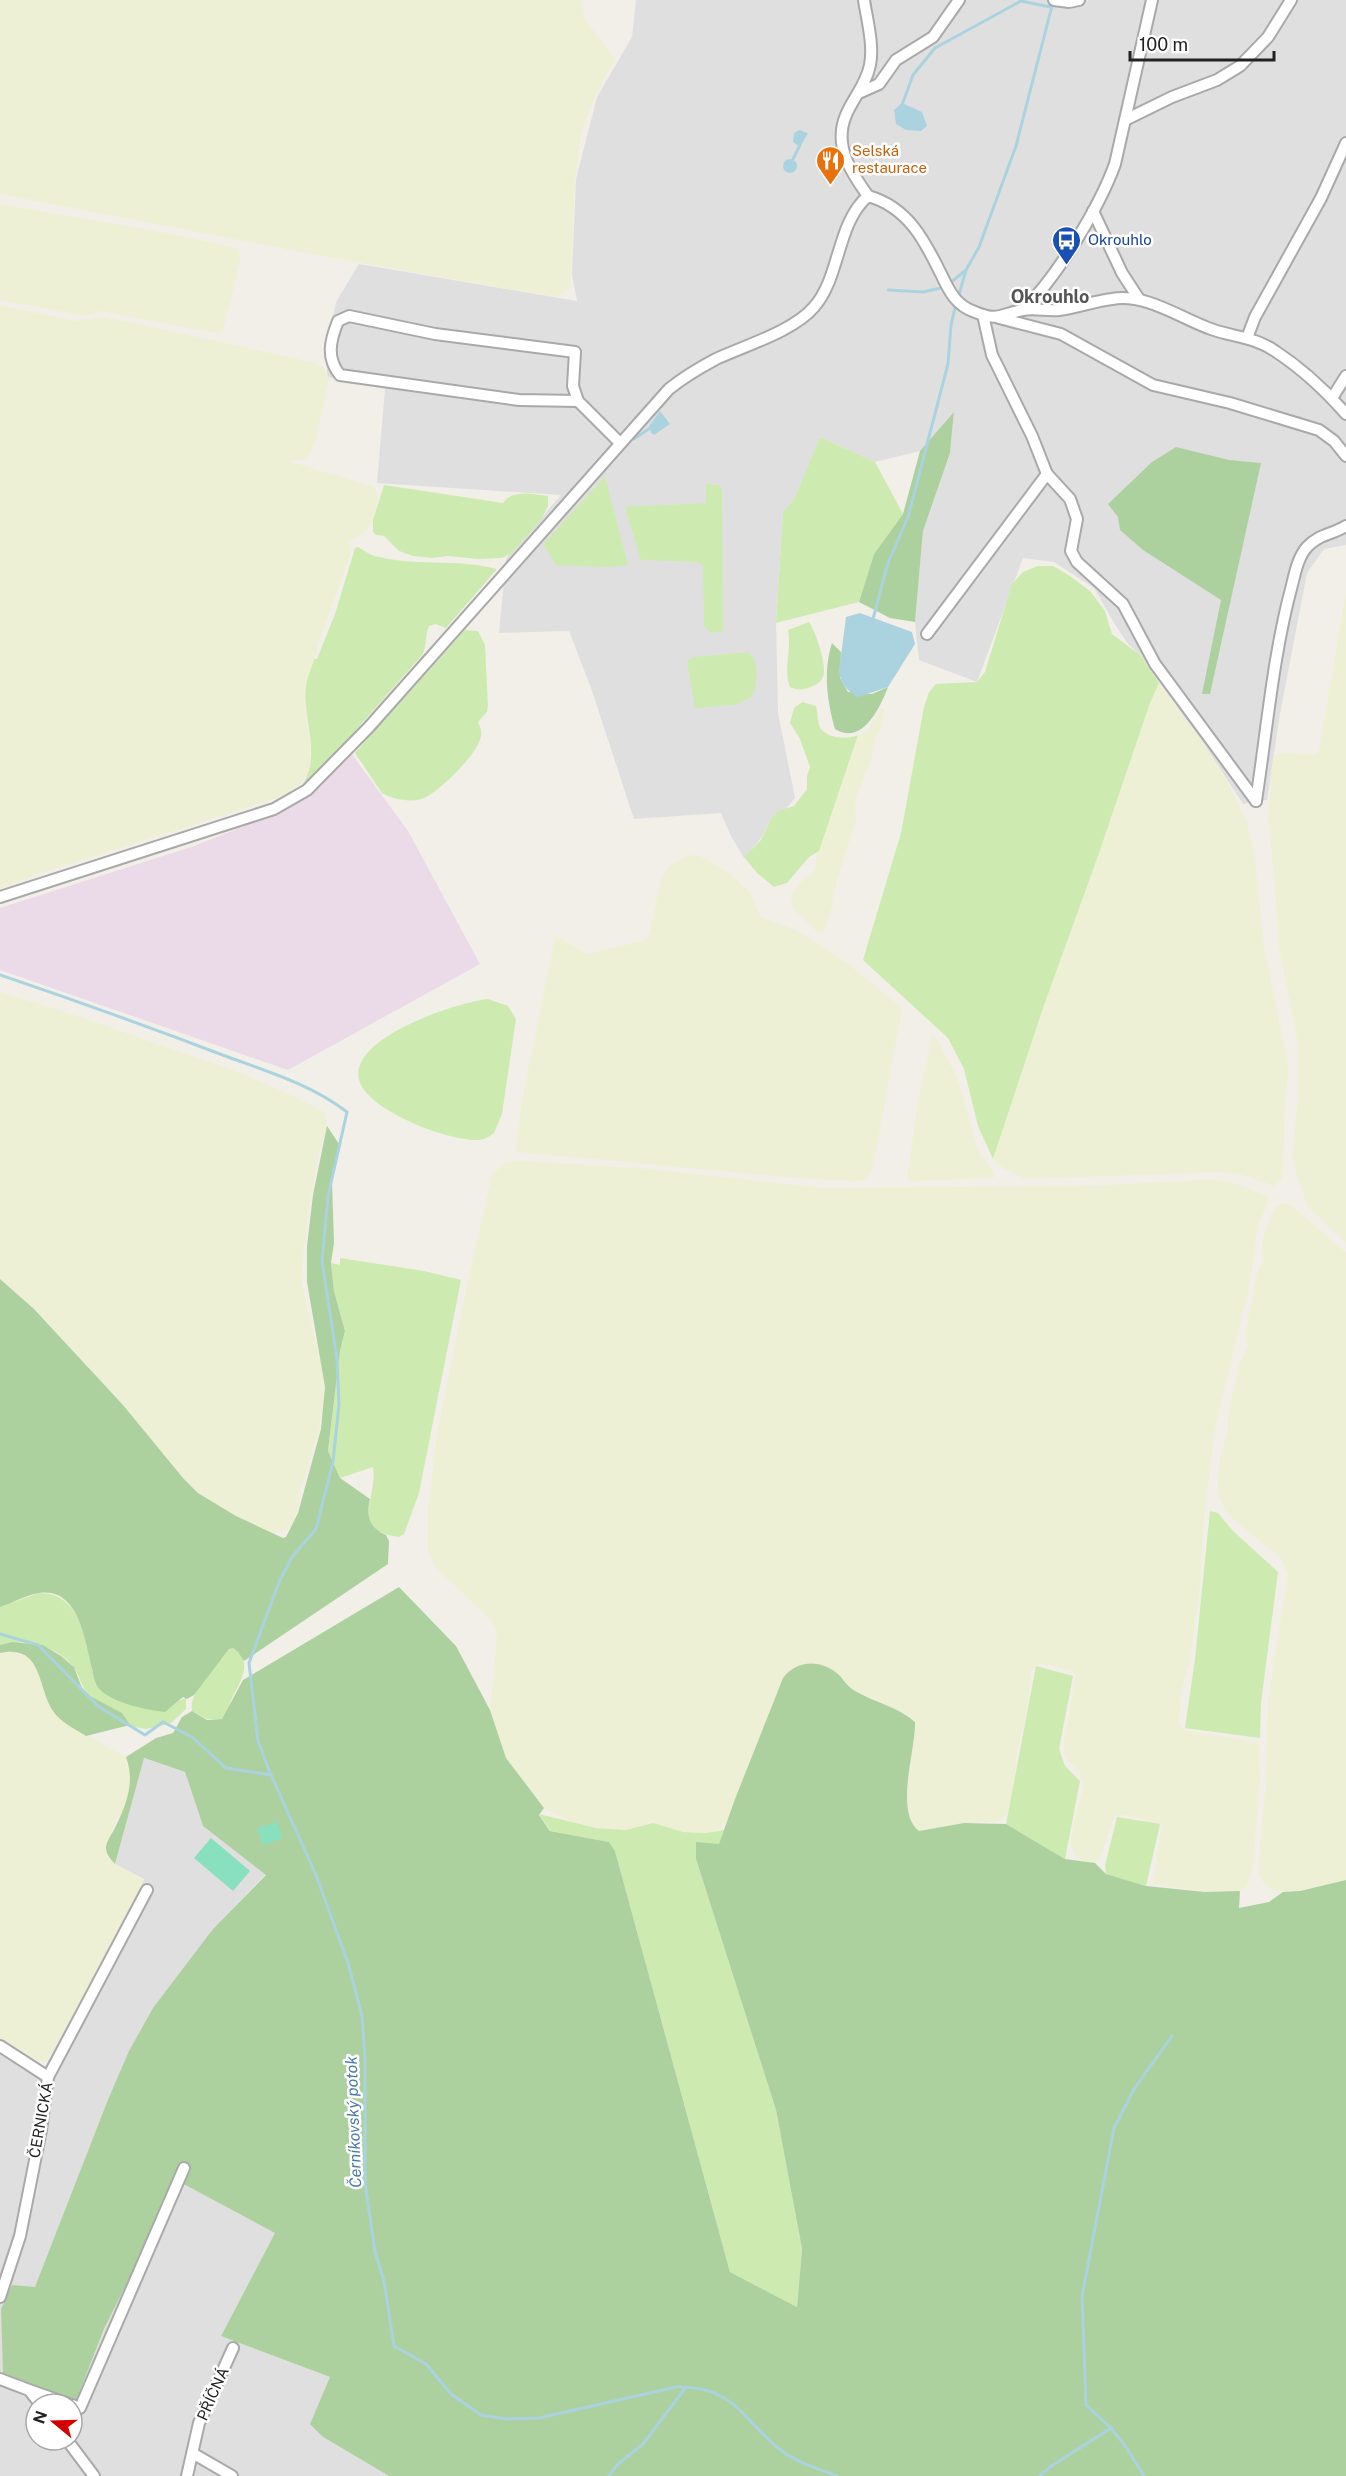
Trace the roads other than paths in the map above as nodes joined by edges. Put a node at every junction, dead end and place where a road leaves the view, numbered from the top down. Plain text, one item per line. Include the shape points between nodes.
1 (864, 0) edge
2 (959, 0) edge
3 (1054, 0) edge
4 (1079, 0) edge
5 (1152, 0) edge
6 (1291, 0) edge
7 (861, 92) junction
8 (1125, 120) junction
9 (1346, 143) edge
10 (868, 196) junction
11 (1093, 211) junction
12 (1139, 299) junction
13 (1023, 310) junction
14 (983, 315) junction
15 (999, 318) junction
16 (1247, 338) junction
17 (1346, 376) edge
18 (1332, 398) junction
19 (578, 401) junction
20 (1346, 414) edge
21 (620, 443) junction
22 (1346, 456) edge
23 (1047, 474) junction
24 (1346, 526) edge
25 (927, 634) dead end
26 (0, 897) edge
27 (147, 1890) dead end
28 (0, 2046) edge
29 (48, 2077) junction
30 (184, 2168) dead end
31 (0, 2298) edge
32 (233, 2348) dead end
33 (0, 2379) edge
34 (29, 2390) joint
35 (34, 2392) edge
36 (84, 2399) edge
37 (76, 2452) edge
38 (194, 2454) junction
39 (94, 2476) edge
40 (187, 2476) edge
41 (232, 2476) edge

1 - 7 street via 870,64
2 - 7 street via 933,37 896,60 879,84
3 - 4 street
5 - 8 street
6 - 8 street via 1268,37 1240,66
7 - 10 street via 846,116 841,139 847,167
8 - 11 street via 1115,164
9 - 16 street
10 - 14 street via 885,201 904,214 926,245 950,293 959,304
10 - 21 street via 857,206 832,276 813,308 776,332 693,371 669,389
11 - 12 street via 1122,273
11 - 13 street via 1042,292
12 - 13 street via 1112,298 1059,310
12 - 16 street via 1213,330
13 - 15 street
14 - 15 street
14 - 23 street via 992,355
15 - 22 street via 1061,334 1153,385 1319,430
16 - 18 street via 1274,350
17 - 18 street
18 - 20 street
19 - 19 street via 573,386 575,352 435,334 349,316 338,321 334,330 330,351 332,364 340,375 519,400
19 - 21 street
21 - 26 street via 369,727 307,790 274,809
23 - 24 street via 1070,499 1077,519 1071,551 1077,562 1123,604 1155,664 1256,801 1284,615 1298,564 1305,549 1319,535
23 - 25 street
27 - 29 street, ČERNICKÁ
28 - 29 street
29 - 31 street, ČERNICKÁ via 20,2236
30 - 36 street
32 - 38 street, PŘÍČNÁ via 199,2423
33 - 34 street
34 - 35 street
37 - 39 street
38 - 40 street, PŘÍČNÁ
38 - 41 street

